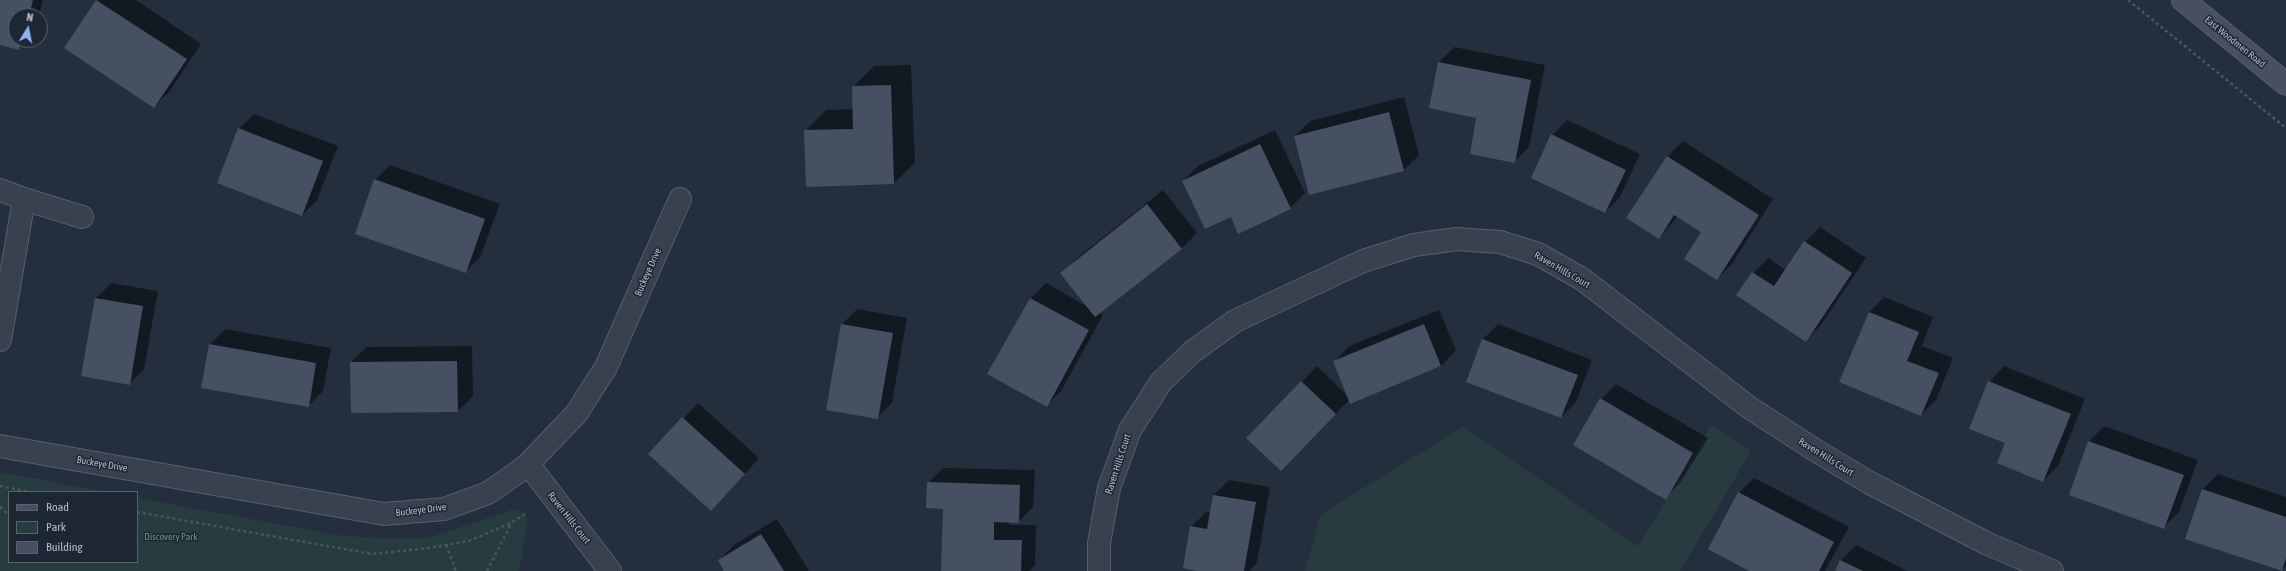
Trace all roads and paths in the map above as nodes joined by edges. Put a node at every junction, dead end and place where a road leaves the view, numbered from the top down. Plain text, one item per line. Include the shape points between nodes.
1 (2128, 0) edge
2 (2183, 0) edge
3 (2286, 84) edge
4 (2286, 128) edge
5 (0, 190) edge
6 (680, 198) dead end
7 (24, 199) junction
8 (82, 217) dead end
9 (0, 340) edge
10 (0, 446) edge
11 (528, 464) junction
12 (0, 486) edge
13 (25, 491) edge
14 (0, 507) edge
15 (138, 512) edge
16 (528, 512) dead end
17 (8, 514) edge
18 (511, 523) junction
19 (446, 545) junction
20 (456, 571) edge
21 (487, 571) edge
22 (610, 571) edge
23 (1099, 571) edge
24 (2052, 571) edge

1 - 4 path
2 - 3 main road, East Woodmen Road
5 - 7 street
6 - 11 street, Buckeye Drive via 606,367 576,414
7 - 8 street
7 - 9 street
10 - 11 street, Buckeye Drive via 384,514 444,509 488,493
11 - 22 street, Raven Hills Court
12 - 13 path
14 - 17 path
15 - 19 path via 372,554
16 - 18 path
18 - 19 path via 469,541
18 - 21 path
19 - 20 path
23 - 24 street, Raven Hills Court via 1099,543 1109,488 1130,430 1161,382 1192,352 1235,321 1363,261 1414,245 1457,239 1500,242 1538,254 1582,279 1750,408 1815,450 1870,483 1974,537

